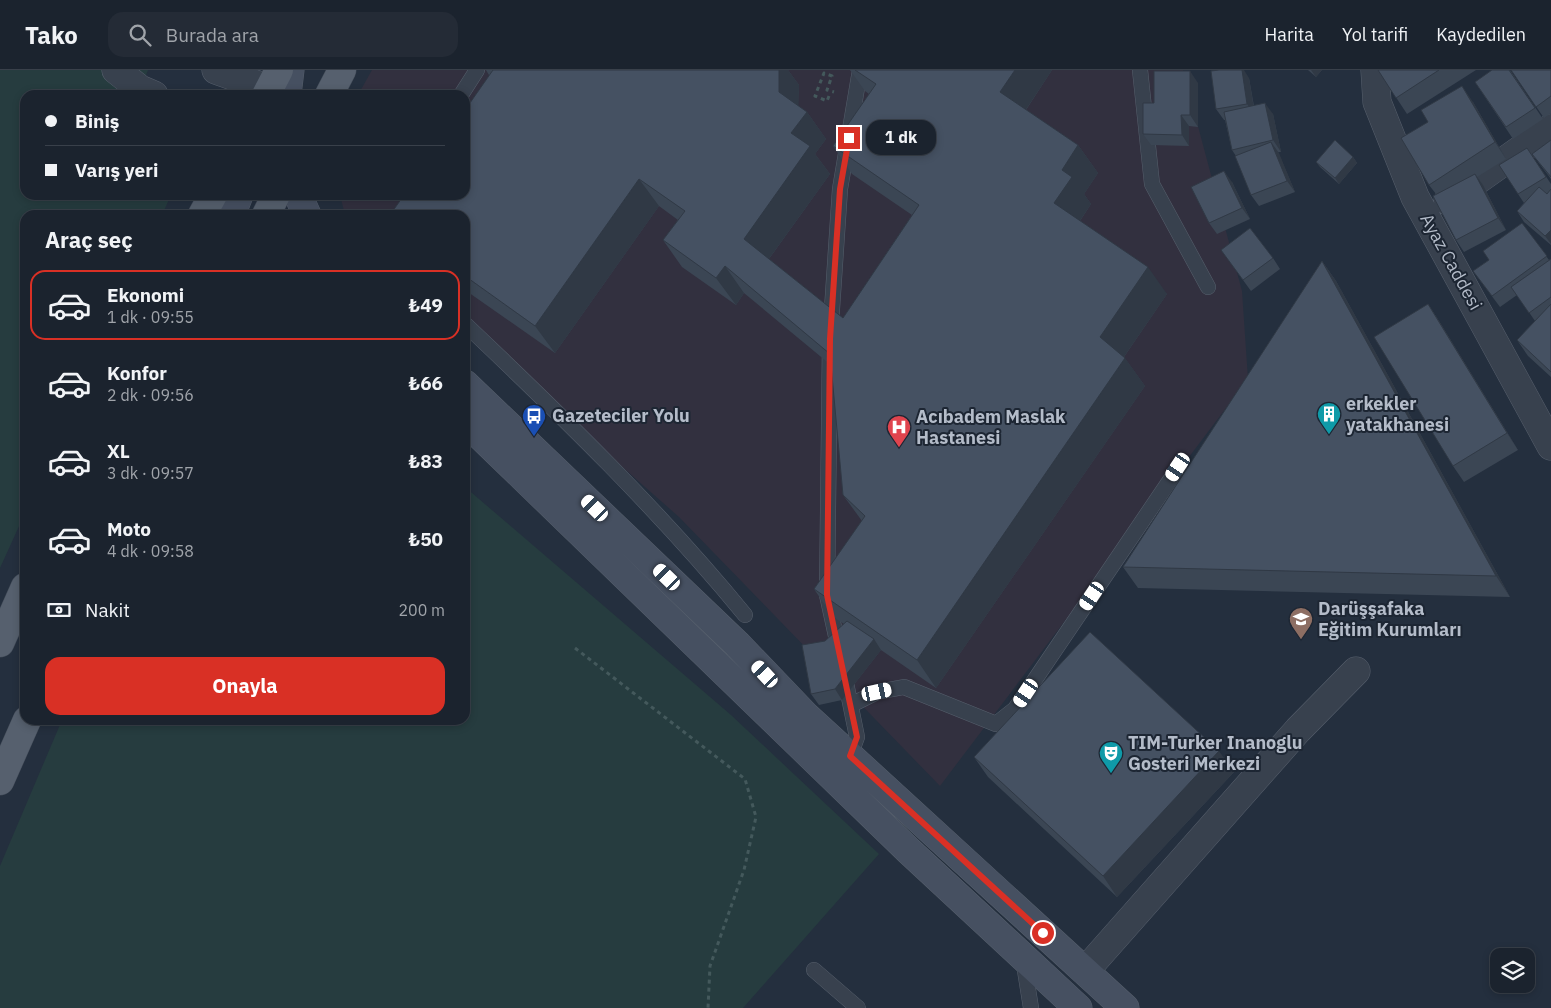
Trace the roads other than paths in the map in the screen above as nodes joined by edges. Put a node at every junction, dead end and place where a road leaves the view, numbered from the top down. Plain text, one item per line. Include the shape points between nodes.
1 (116, 70) edge
2 (216, 70) edge
3 (290, 70) edge
4 (342, 70) edge
5 (477, 70) edge
6 (860, 70) edge
7 (1140, 70) edge
8 (1375, 70) edge
9 (275, 87) edge
10 (142, 90) edge
11 (331, 90) edge
12 (464, 90) edge
13 (1551, 128) edge
14 (1426, 217) junction
15 (1208, 287) dead end
16 (470, 329) edge
17 (470, 389) edge
18 (470, 426) edge
19 (1548, 430) edge
20 (1178, 467) dead end
21 (20, 598) edge
22 (745, 615) dead end
23 (0, 643) edge
24 (1356, 671) dead end
25 (851, 705) junction
26 (26, 725) edge
27 (850, 756) junction
28 (0, 781) edge
29 (1023, 957) junction
30 (814, 970) dead end
31 (1085, 971) junction
32 (858, 1008) edge
33 (1031, 1008) edge
34 (1078, 1008) edge
35 (1124, 1008) edge

1 - 10 street
2 - 9 street
3 - 9 main road
4 - 11 main road
5 - 12 lane
6 - 25 lane via 840,189 830,339 827,595
7 - 15 lane via 1152,184
8 - 14 street, Ayaz Caddesi via 1377,102
13 - 14 street
14 - 19 street, Ayaz Caddesi
16 - 22 lane via 697,556
17 - 27 main road
18 - 29 main road via 909,851
20 - 25 lane via 1015,709 996,724 904,687 877,692
21 - 23 main road
24 - 31 street via 1292,737
25 - 27 lane via 857,737
26 - 28 main road
27 - 31 main road
29 - 33 lane
29 - 34 main road
30 - 32 lane
31 - 35 main road

